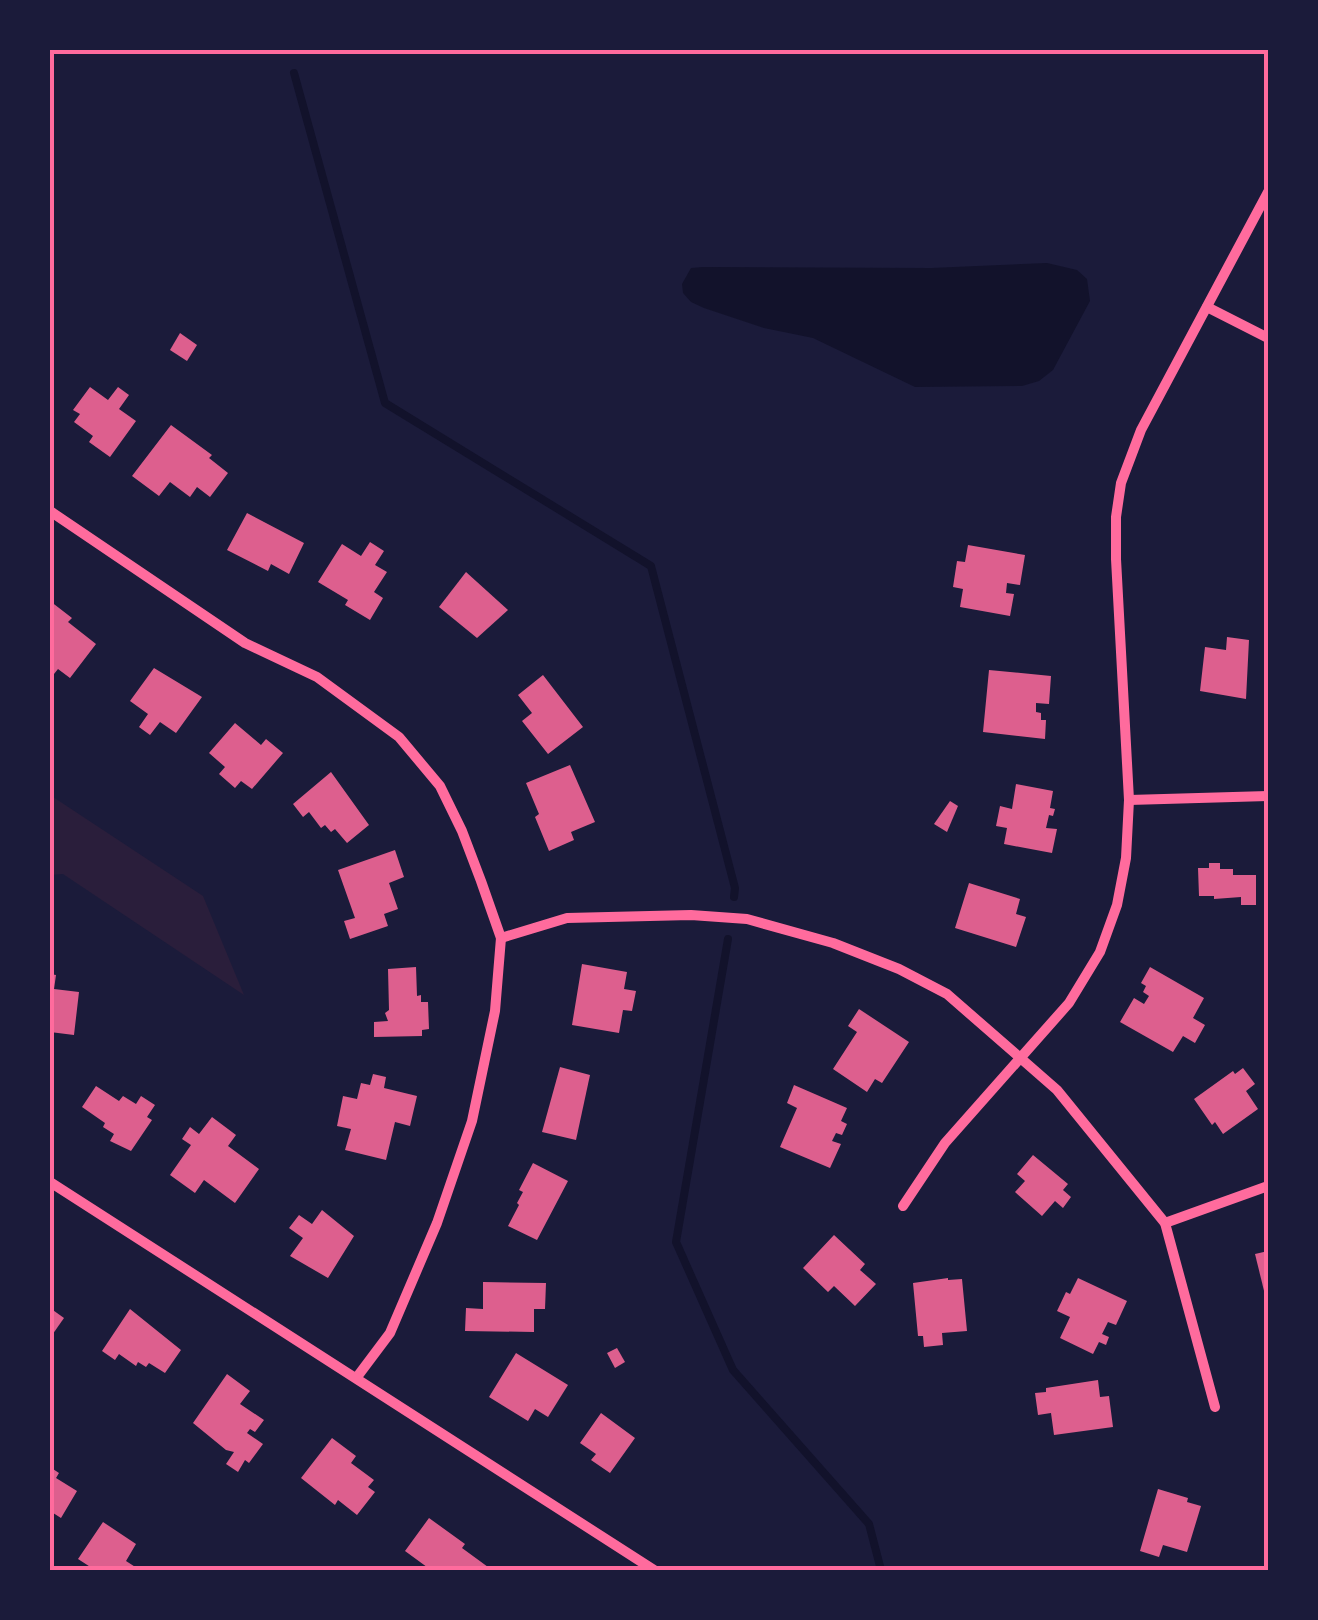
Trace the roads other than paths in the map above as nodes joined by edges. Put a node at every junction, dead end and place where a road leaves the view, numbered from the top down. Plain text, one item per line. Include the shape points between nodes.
1 (1268, 192) edge
2 (1206, 307) junction
3 (1268, 338) edge
4 (50, 512) edge
5 (1268, 796) edge
6 (1130, 800) junction
7 (500, 938) junction
8 (1020, 1055) junction
9 (50, 1182) edge
10 (1268, 1186) edge
11 (902, 1206) dead end
12 (1165, 1223) junction
13 (357, 1377) junction
14 (1214, 1407) dead end
15 (654, 1570) edge

1 - 2 street
2 - 3 street
2 - 6 street via 1141,430 1118,500
4 - 7 street via 245,643 317,677 399,737 440,786
5 - 6 street
6 - 8 street via 1117,905 1100,952 1068,1003
7 - 8 street via 567,918 747,920 899,969 947,994
7 - 13 street via 495,1011 472,1120 390,1333
8 - 11 street
8 - 12 street via 1058,1090
9 - 13 street
10 - 12 street
12 - 14 street
13 - 15 street

